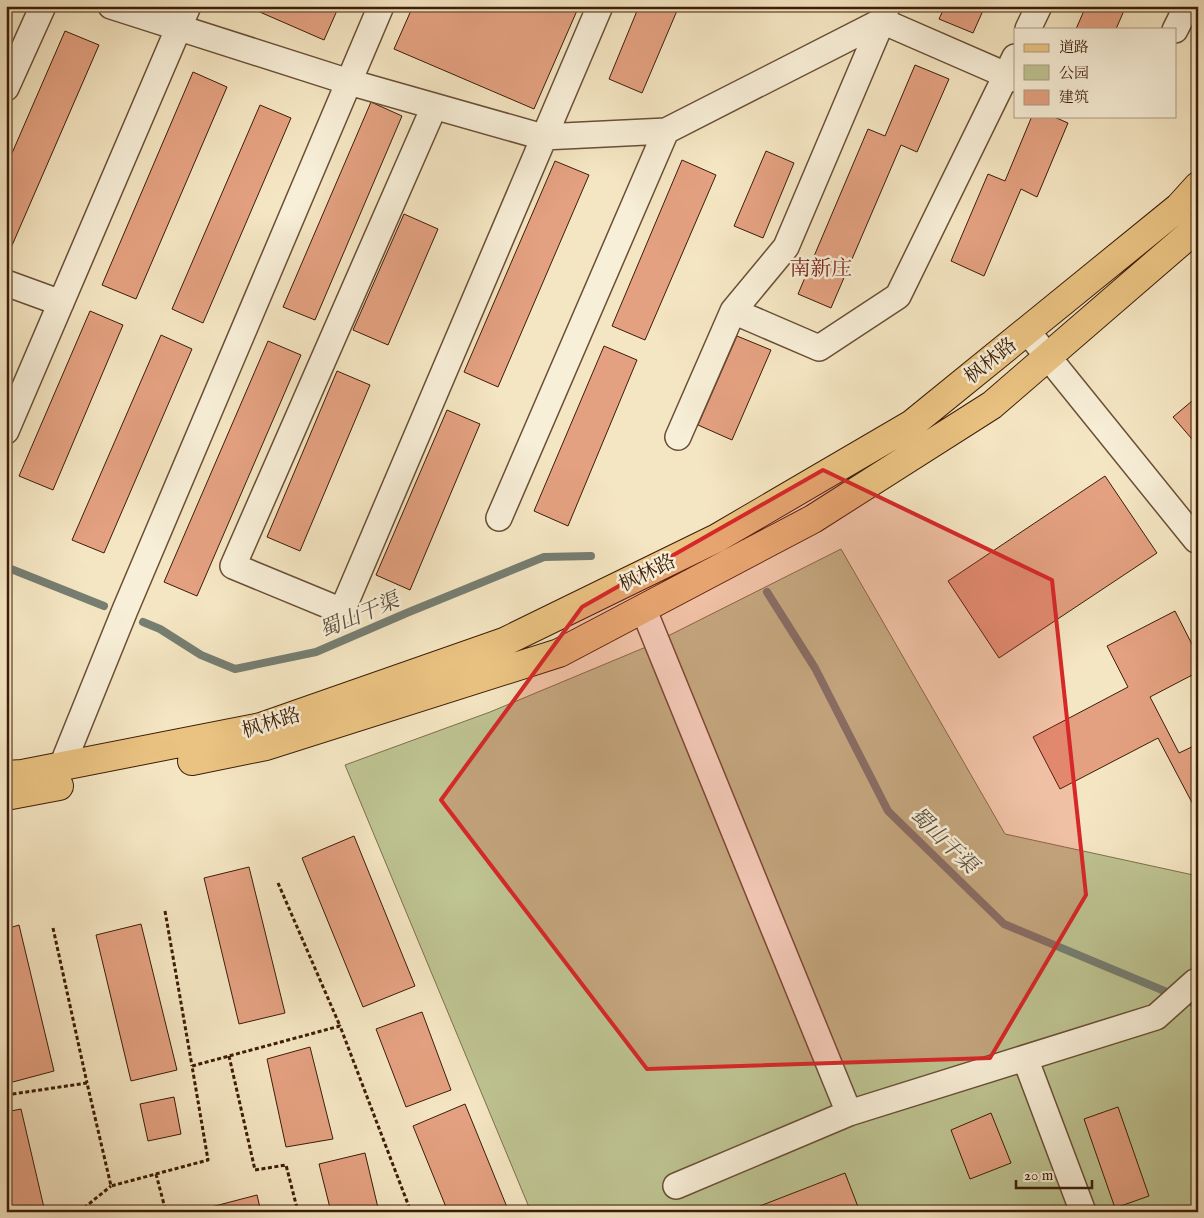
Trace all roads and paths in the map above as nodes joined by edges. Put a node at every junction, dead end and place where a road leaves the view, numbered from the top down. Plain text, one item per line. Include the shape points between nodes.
1 (43, 6) edge
2 (111, 6) edge
3 (381, 6) edge
4 (600, 6) edge
5 (1038, 6) edge
6 (1186, 6) edge
7 (884, 13) edge
8 (183, 17) edge
9 (1028, 28) edge
10 (1176, 28) edge
11 (1012, 71) edge
12 (349, 82) junction
13 (6, 88) edge
14 (434, 107) junction
15 (666, 131) junction
16 (543, 137) junction
17 (1198, 186) edge
18 (1198, 227) edge
19 (6, 283) edge
20 (61, 302) junction
21 (733, 311) junction
22 (1026, 331) junction
23 (1048, 356) junction
24 (6, 431) edge
25 (678, 437) dead end
26 (499, 518) dead end
27 (1197, 540) edge
28 (643, 608) junction
29 (6, 775) edge
30 (57, 777) junction
31 (6, 796) edge
32 (278, 883) dead end
33 (165, 911) dead end
34 (53, 928) dead end
35 (1196, 982) edge
36 (340, 1026) junction
37 (229, 1056) junction
38 (1025, 1058) junction
39 (192, 1066) junction
40 (87, 1084) junction
41 (6, 1095) edge
42 (849, 1113) junction
43 (156, 1174) junction
44 (111, 1186) junction
45 (676, 1186) dead end
46 (79, 1212) edge
47 (166, 1212) edge
48 (298, 1212) edge
49 (411, 1212) edge
50 (1083, 1212) edge

1 - 13 street
2 - 8 street
3 - 12 street
4 - 16 street
5 - 9 street
6 - 10 street
7 - 11 street
7 - 15 street
7 - 21 street via 786,247
8 - 12 street
8 - 20 street
11 - 21 street via 898,296 819,348
12 - 14 street
12 - 30 street
14 - 16 street
14 - 16 street via 233,566 342,611
15 - 16 street
15 - 26 street
17 - 22 main road, 枫林路 via 1179,207
18 - 23 main road, 枫林路
19 - 20 street
20 - 24 street
21 - 25 street
22 - 23 street
22 - 30 main road, 枫林路 via 912,424 717,538 504,642 261,727
23 - 27 street
23 - 28 main road, 枫林路 via 992,405 820,515
28 - 30 main road, 枫林路 via 558,653 266,746
28 - 42 street
29 - 30 main road, 枫林路
30 - 31 main road, 枫林路
32 - 36 path
33 - 39 path
34 - 40 path
35 - 38 street via 1156,1017
36 - 37 path
36 - 49 path
37 - 39 path
37 - 48 path via 255,1170 286,1165
38 - 42 street
38 - 50 street
39 - 43 path via 208,1160
40 - 41 path
40 - 44 path
42 - 45 street
43 - 44 path
43 - 47 path
44 - 46 path

